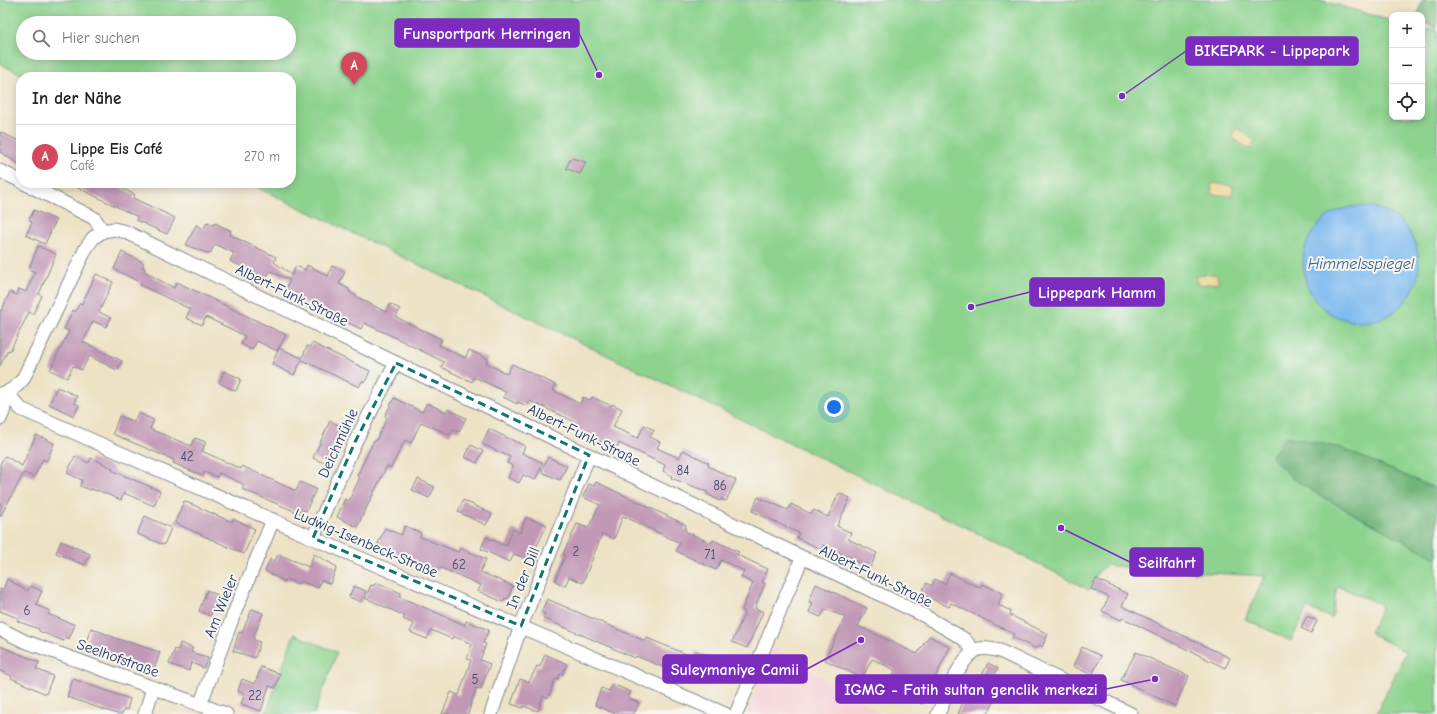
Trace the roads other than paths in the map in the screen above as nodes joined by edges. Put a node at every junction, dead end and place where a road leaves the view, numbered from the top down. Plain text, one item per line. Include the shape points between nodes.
1 (0, 171) edge
2 (16, 179) edge
3 (34, 188) edge
4 (103, 231) junction
5 (396, 363) junction
6 (4, 393) edge
7 (0, 419) edge
8 (589, 455) junction
9 (273, 520) junction
10 (313, 538) junction
11 (802, 558) junction
12 (521, 626) junction
13 (0, 629) edge
14 (974, 651) junction
15 (153, 688) junction
16 (200, 705) junction
17 (145, 714) edge
18 (226, 714) edge
19 (491, 714) edge
20 (725, 714) edge
21 (736, 714) edge
22 (938, 714) edge
23 (1131, 714) edge

1 - 2 street
3 - 4 street via 94,218
4 - 5 street, Albert-Funk-Straße via 114,229 126,232
4 - 6 street via 93,238 86,248 23,379 15,389
5 - 8 street, Albert-Funk-Straße
5 - 10 street, Deichmühle via 355,442
6 - 7 street via 4,412
6 - 9 street, Ludwig-Isenbeck-Straße via 21,409
8 - 11 street, Albert-Funk-Straße
8 - 12 street, In der Dill
9 - 10 street, Ludwig-Isenbeck-Straße
9 - 16 street, Am Wieler
10 - 12 street, Ludwig-Isenbeck-Straße
11 - 14 street, Albert-Funk-Straße via 923,615 964,639
11 - 21 street
12 - 19 street, In der Dill
12 - 20 street, Ludwig-Isenbeck-Straße
13 - 15 street, Seelhofstraße via 24,641
14 - 22 street via 964,661
14 - 23 street via 986,649 1000,652
15 - 16 street, Seelhofstraße
15 - 17 street
16 - 18 street, Seelhofstraße

